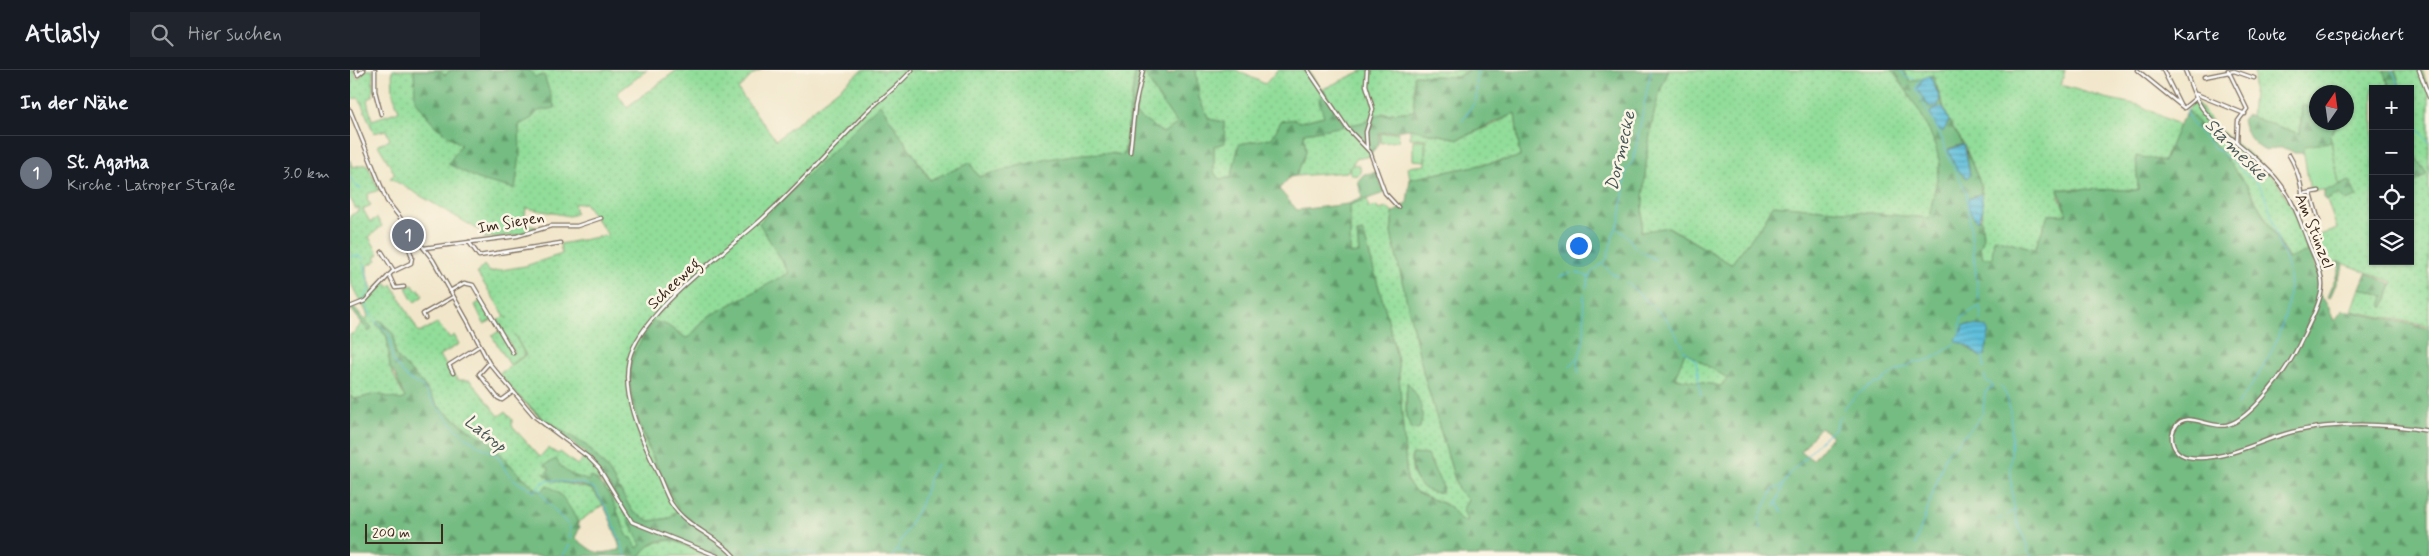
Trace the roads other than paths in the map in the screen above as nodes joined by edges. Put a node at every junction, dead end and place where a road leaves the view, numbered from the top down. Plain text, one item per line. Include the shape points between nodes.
1 (356, 70) edge
2 (364, 70) edge
3 (375, 70) edge
4 (912, 70) edge
5 (1143, 70) edge
6 (1308, 70) edge
7 (1367, 70) edge
8 (2137, 70) edge
9 (2163, 70) edge
10 (2185, 70) edge
11 (2419, 70) edge
12 (2228, 71) edge
13 (2204, 77) dead end
14 (2254, 78) dead end
15 (2196, 96) junction
16 (2429, 97) edge
17 (2181, 106) junction
18 (350, 110) edge
19 (381, 114) dead end
20 (2245, 114) junction
21 (2237, 142) junction
22 (1367, 148) junction
23 (1130, 152) dead end
24 (2289, 155) dead end
25 (2319, 191) dead end
26 (2302, 194) junction
27 (2311, 194) junction
28 (1398, 207) dead end
29 (2298, 214) junction
30 (600, 218) dead end
31 (2320, 221) dead end
32 (406, 228) junction
33 (469, 242) junction
34 (561, 243) dead end
35 (424, 248) junction
36 (382, 252) dead end
37 (394, 271) junction
38 (389, 275) junction
39 (404, 287) dead end
40 (450, 291) junction
41 (453, 297) junction
42 (350, 307) edge
43 (425, 318) dead end
44 (478, 346) junction
45 (514, 353) dead end
46 (489, 363) junction
47 (453, 373) dead end
48 (513, 392) junction
49 (2429, 431) edge
50 (717, 556) edge
51 (734, 556) edge

1 - 2 street via 358,76
3 - 19 street via 375,90
4 - 51 street, Scheeweg via 762,218 673,296 654,318 630,357 628,382 633,410 643,442 668,498 686,521
5 - 23 street
6 - 22 street via 1347,128
7 - 22 street via 1366,85 1373,109 1366,132
8 - 17 street
9 - 17 street
10 - 15 street, Am Stünzel
11 - 16 street
12 - 13 street
12 - 14 street
12 - 20 street via 2246,108
15 - 17 street via 2184,108
15 - 20 street
15 - 21 street, Am Stünzel via 2206,113
18 - 32 street via 387,201
20 - 21 street via 2238,122
21 - 29 street, Am Stünzel via 2278,181
22 - 28 street via 1386,193
24 - 26 street
25 - 27 street
26 - 27 street
26 - 29 street
27 - 31 street
29 - 49 street, Am Stünzel via 2322,284 2297,349 2267,391 2241,418 2221,426 2195,420 2184,420 2176,425 2172,432 2175,449 2186,457 2210,456 2289,433 2327,426 2402,427
30 - 33 street, Im Siepen via 581,225 548,227 520,235
32 - 35 street
32 - 37 street via 404,233 412,262
33 - 34 street via 478,256
33 - 35 street, Im Siepen
35 - 40 street
36 - 37 street
37 - 38 street
38 - 39 street via 395,288
38 - 42 street via 363,302
40 - 41 street
40 - 45 street via 464,284 473,285
41 - 43 street via 423,314
41 - 44 street
44 - 46 street
44 - 47 street via 449,365
46 - 48 street
46 - 48 street via 479,374 498,398 502,400
48 - 50 street via 543,425 599,468 632,522

